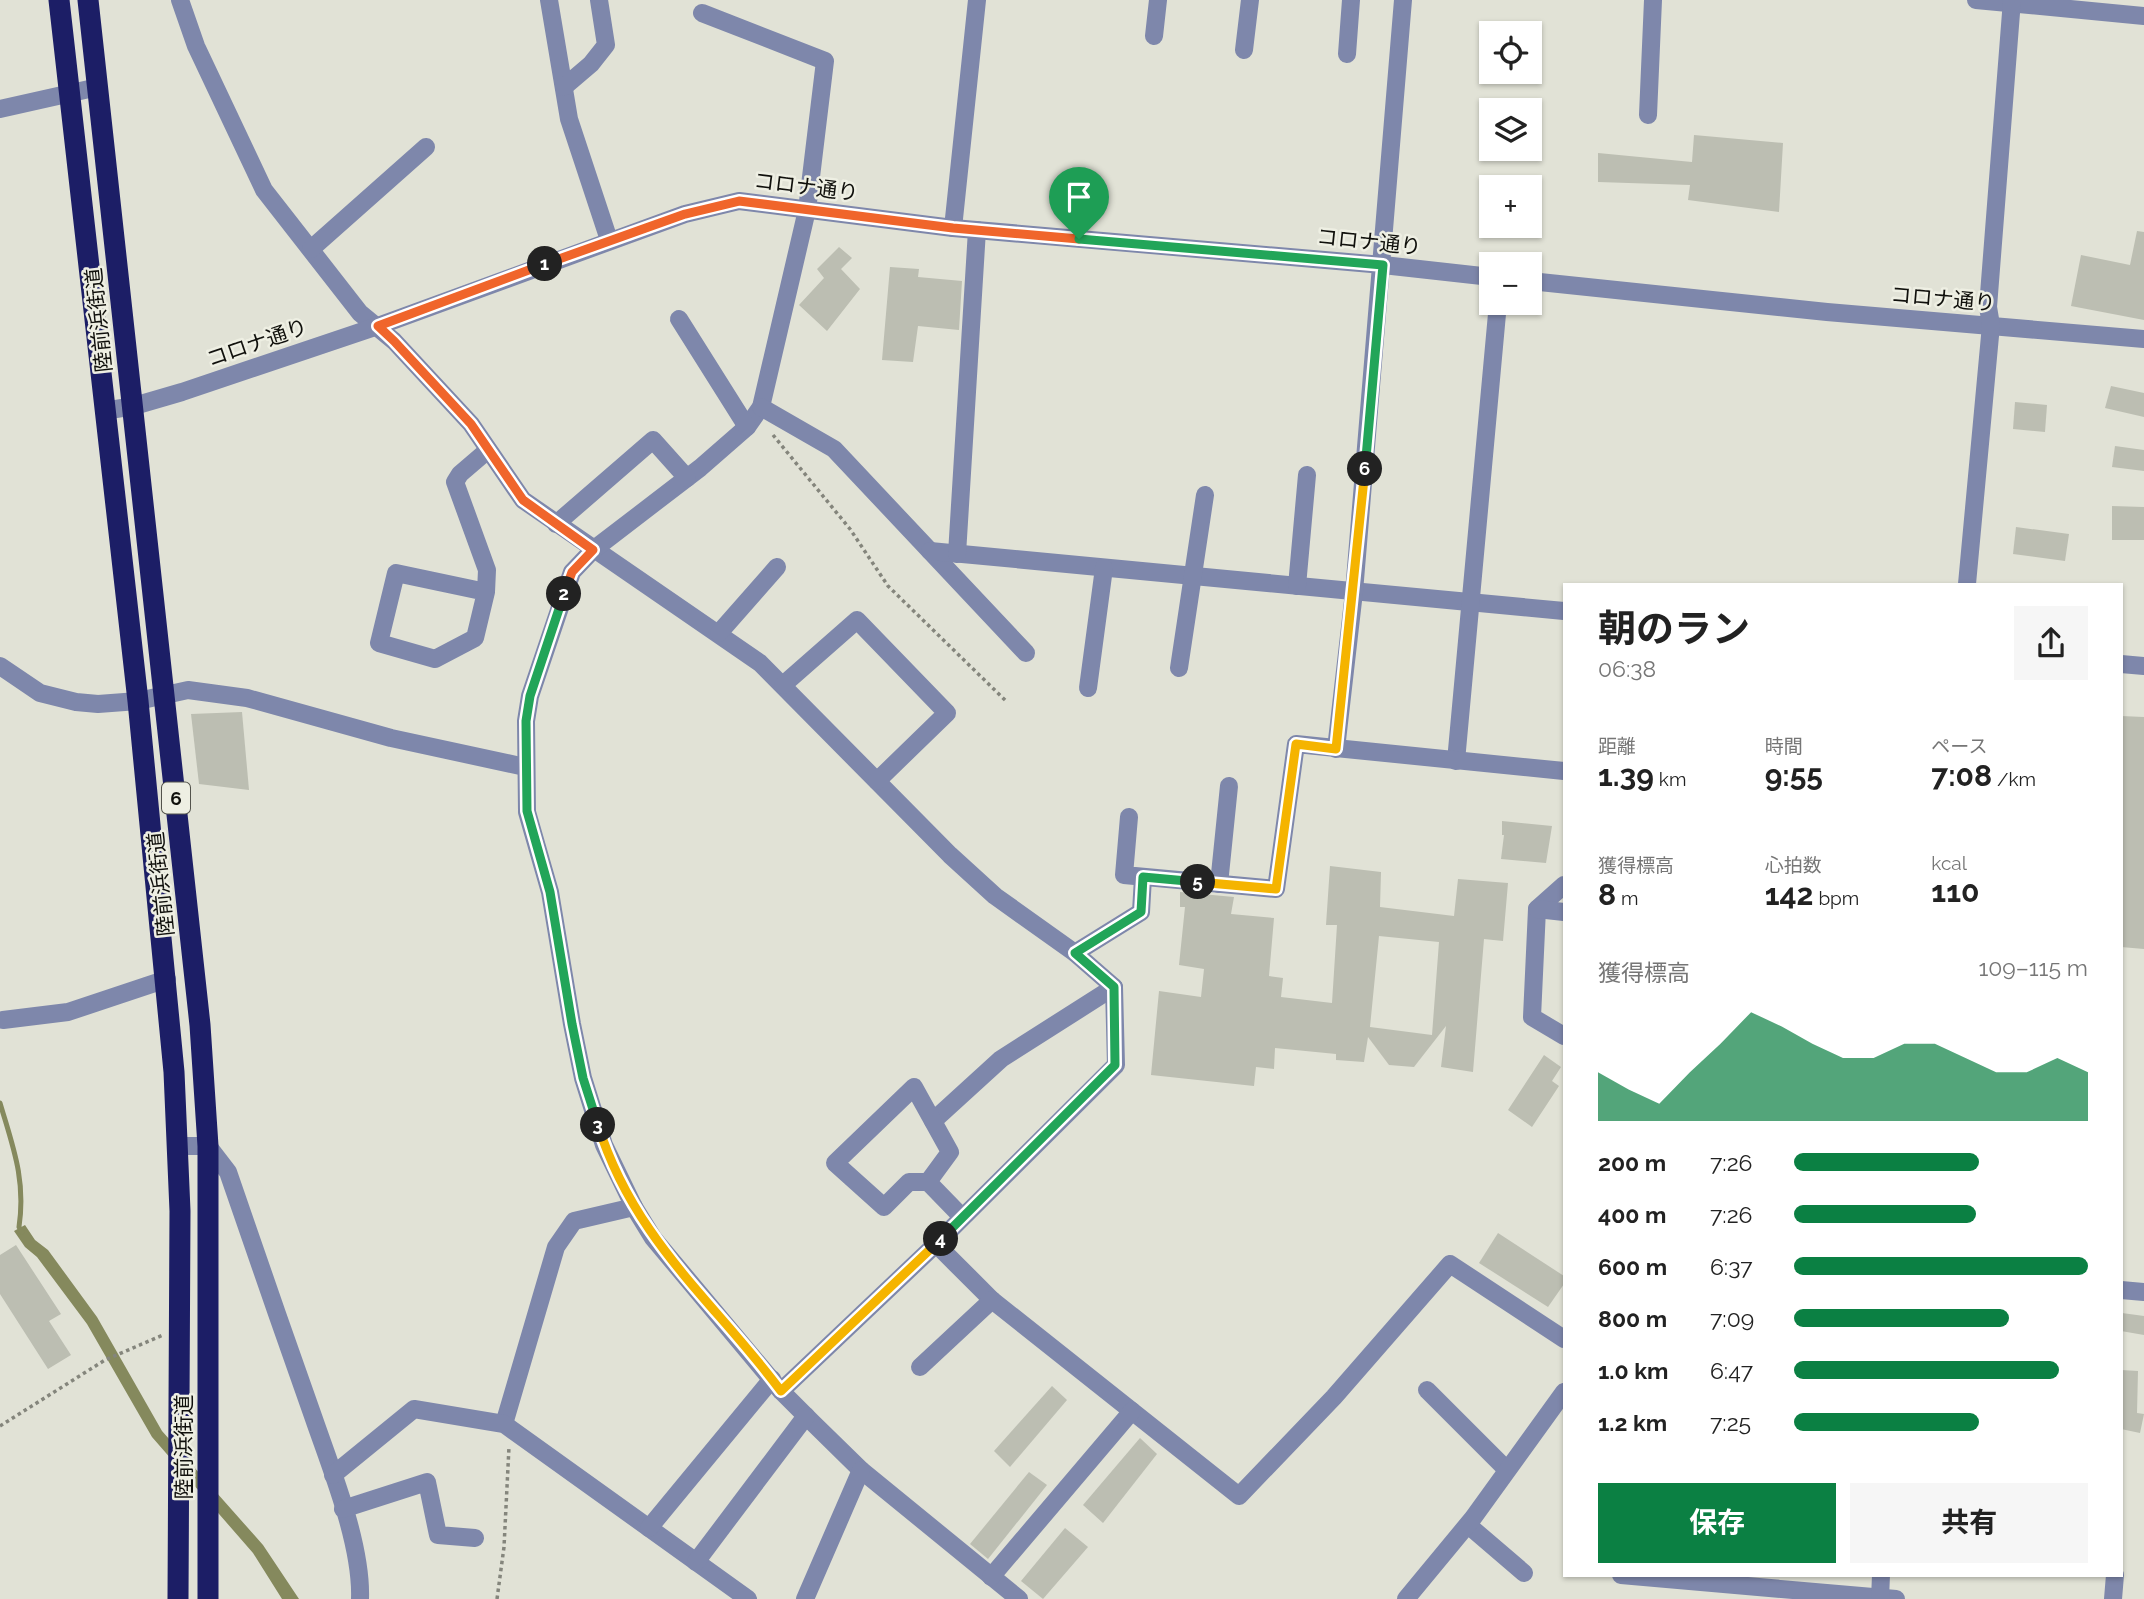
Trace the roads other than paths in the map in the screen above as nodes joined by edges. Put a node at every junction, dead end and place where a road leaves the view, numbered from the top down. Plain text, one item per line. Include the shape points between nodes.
1 (59, 0) edge
2 (88, 0) edge
3 (180, 0) edge
4 (549, 0) edge
5 (599, 0) edge
6 (977, 0) edge
7 (1158, 0) edge
8 (1250, 0) edge
9 (1351, 0) edge
10 (1403, 0) edge
11 (1653, 0) edge
12 (1976, 0) edge
13 (2012, 2) edge
14 (2094, 6) edge
15 (702, 13) dead end
16 (2144, 16) edge
17 (1154, 36) dead end
18 (1244, 50) dead end
19 (1347, 54) dead end
20 (98, 87) junction
21 (564, 87) junction
22 (69, 92) junction
23 (0, 109) edge
24 (1648, 115) dead end
25 (426, 147) dead end
26 (807, 210) junction
27 (953, 228) junction
28 (978, 230) junction
29 (609, 240) junction
30 (311, 249) junction
31 (1383, 265) junction
32 (1479, 276) edge
33 (1542, 282) edge
34 (1497, 315) edge
35 (679, 319) dead end
36 (1991, 325) junction
37 (378, 326) junction
38 (2144, 340) edge
39 (134, 407) junction
40 (104, 411) junction
41 (754, 416) junction
42 (488, 450) junction
43 (1307, 475) dead end
44 (687, 478) junction
45 (1205, 495) dead end
46 (556, 524) junction
47 (593, 550) junction
48 (930, 551) junction
49 (957, 554) junction
50 (777, 567) dead end
51 (1104, 568) junction
52 (1191, 576) junction
53 (1967, 583) edge
54 (1297, 586) junction
55 (486, 592) junction
56 (1354, 592) junction
57 (1470, 603) junction
58 (1563, 611) edge
59 (719, 633) junction
60 (1026, 653) dead end
61 (2123, 664) edge
62 (0, 666) edge
63 (2144, 666) edge
64 (1179, 668) dead end
65 (783, 685) junction
66 (1088, 688) dead end
67 (163, 696) junction
68 (138, 701) junction
69 (1336, 749) junction
70 (1456, 761) junction
71 (525, 767) junction
72 (1563, 771) edge
73 (877, 780) junction
74 (1229, 786) dead end
75 (1129, 817) dead end
76 (1143, 877) junction
77 (1219, 884) junction
78 (1563, 887) edge
79 (1537, 909) junction
80 (1563, 912) edge
81 (1075, 953) junction
82 (167, 979) junction
83 (1114, 987) junction
84 (3, 1020) dead end
85 (1563, 1036) edge
86 (933, 1121) junction
87 (177, 1146) junction
88 (208, 1146) junction
89 (928, 1182) junction
90 (634, 1207) junction
91 (962, 1217) junction
92 (936, 1244) junction
93 (2123, 1290) edge
94 (2144, 1292) edge
95 (992, 1300) junction
96 (1563, 1338) edge
97 (920, 1367) dead end
98 (777, 1385) junction
99 (1427, 1390) dead end
100 (1563, 1392) edge
101 (1132, 1411) junction
102 (806, 1416) junction
103 (507, 1426) junction
104 (861, 1470) junction
105 (1507, 1470) junction
106 (333, 1475) junction
107 (343, 1509) junction
108 (1468, 1525) junction
109 (649, 1528) junction
110 (475, 1538) dead end
111 (695, 1562) junction
112 (1524, 1573) dead end
113 (991, 1577) junction
114 (1637, 1577) edge
115 (1881, 1577) edge
116 (2115, 1577) edge
117 (1774, 1594) edge
118 (1413, 1596) edge
119 (178, 1599) edge
120 (208, 1599) edge
121 (360, 1599) edge
122 (748, 1599) edge
123 (805, 1599) edge
124 (1019, 1599) edge
125 (1886, 1599) edge
126 (2113, 1599) edge

1 - 22 highway, 陸前浜街道 / 6
2 - 20 highway, 陸前浜街道 / 6
3 - 30 street via 196,46 264,190
4 - 21 street
5 - 21 street via 606,45
6 - 27 street
7 - 17 street
8 - 18 street
9 - 19 street
10 - 31 street
11 - 24 street
12 - 13 street
13 - 14 street
13 - 36 street via 1988,307
14 - 16 street
15 - 26 street via 825,61
20 - 22 street
20 - 39 highway, 陸前浜街道 / 6
21 - 29 street via 569,119
22 - 23 street
22 - 40 highway, 陸前浜街道 / 6
25 - 30 street
26 - 27 street, コロナ通り
26 - 29 street, コロナ通り via 739,201
26 - 41 street
27 - 28 street, コロナ通り
28 - 31 street, コロナ通り
28 - 49 street
29 - 37 street, コロナ通り
30 - 37 street via 360,313
31 - 32 street, コロナ通り
31 - 56 street
33 - 36 street, コロナ通り
34 - 57 street
35 - 41 street
36 - 38 street, コロナ通り
36 - 53 street
37 - 39 street, コロナ通り
37 - 42 street via 471,424
39 - 40 street, コロナ通り
39 - 67 highway, 陸前浜街道 / 6
40 - 68 highway, 陸前浜街道 / 6
41 - 44 street
41 - 48 street via 834,449
42 - 46 street via 523,500
42 - 55 street via 455,482 487,570
43 - 54 street
44 - 46 street via 653,440
44 - 47 street
45 - 52 street
46 - 47 street
47 - 59 street
47 - 71 street via 572,572 530,696
48 - 49 street
48 - 60 street
49 - 51 street
50 - 59 street
51 - 52 street
51 - 66 street
52 - 54 street
52 - 64 street
54 - 56 street
55 - 55 street via 396,573 379,643 435,659 475,638
56 - 57 street
56 - 69 street
57 - 58 street
57 - 70 street
59 - 65 street
61 - 63 street
62 - 68 street via 40,692 76,702
65 - 73 street
65 - 73 street via 857,620 947,713
67 - 68 street
67 - 71 street via 188,690 247,698 391,738
67 - 88 highway, 陸前浜街道 / 6 via 201,1025
68 - 82 highway, 陸前浜街道 / 6
69 - 70 street
69 - 77 street via 1296,744 1276,889
70 - 72 street
71 - 90 street via 527,811 550,892 583,1078 604,1145
73 - 81 street via 995,895
74 - 77 street
75 - 76 street via 1124,875
76 - 77 street
76 - 81 street via 1141,912
78 - 79 street
79 - 80 street
79 - 85 street via 1532,1017
81 - 83 street
82 - 84 street via 68,1012
82 - 87 highway, 陸前浜街道 / 6
83 - 86 street via 1001,1059
83 - 91 street via 1115,1065
86 - 89 street via 950,1152
86 - 89 street via 914,1087 835,1163 884,1207 909,1182
87 - 88 street
87 - 119 highway, 陸前浜街道 / 6
88 - 106 street via 228,1172
88 - 120 highway, 陸前浜街道 / 6
89 - 91 street
90 - 98 street via 685,1278
90 - 103 street via 574,1221 556,1247
91 - 92 street
92 - 95 street
92 - 98 street
93 - 94 street
95 - 97 street
95 - 101 street
96 - 101 street via 1450,1264 1334,1397 1239,1496
98 - 102 street
98 - 109 street
99 - 105 street
100 - 105 street
101 - 113 street
102 - 104 street
102 - 111 street
103 - 106 street via 414,1409
103 - 109 street
104 - 113 street
104 - 123 street
105 - 108 street
106 - 107 street
107 - 110 street via 427,1482 438,1535
107 - 121 street via 361,1583
108 - 112 street
108 - 118 street
109 - 111 street
111 - 122 street
113 - 124 street
114 - 117 street
115 - 125 street
116 - 126 street
117 - 125 street

